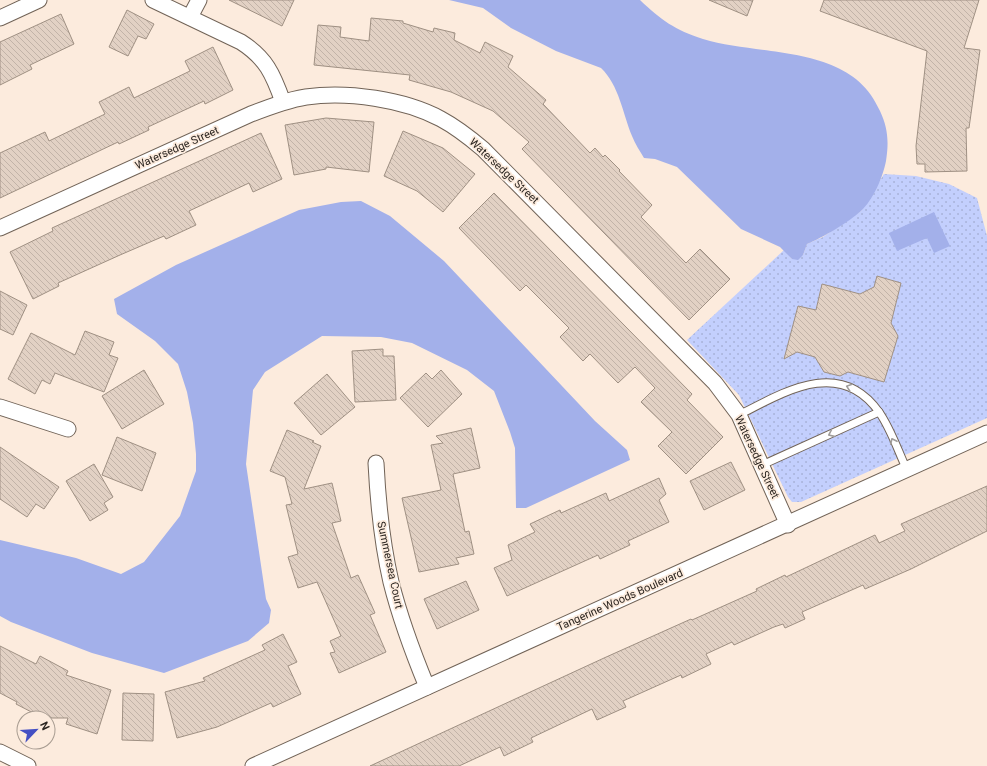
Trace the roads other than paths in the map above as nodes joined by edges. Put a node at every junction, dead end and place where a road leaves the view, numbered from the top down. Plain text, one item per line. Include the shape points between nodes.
1 (39, 0) edge
2 (153, 0) edge
3 (199, 0) edge
4 (190, 17) junction
5 (0, 18) edge
6 (283, 102) junction
7 (0, 228) edge
8 (0, 407) edge
9 (879, 412) junction
10 (738, 415) junction
11 (68, 429) dead end
12 (987, 433) edge
13 (376, 463) dead end
14 (762, 465) junction
15 (907, 470) junction
16 (788, 525) junction
17 (427, 687) junction
18 (0, 752) edge
19 (28, 766) edge
20 (253, 766) edge

1 - 5 street
2 - 4 street
3 - 4 street
4 - 6 street via 254,50 266,63
6 - 7 street, Watersedge Street via 251,114
6 - 10 street, Watersedge Street via 328,95 382,100 420,110 440,118 462,132 505,169 704,372 728,398
8 - 11 street
9 -> 10 lane via 855,389 824,382 786,391
9 -> 14 lane
15 -> 9 lane
10 - 14 street, Watersedge Street
12 - 15 street, Tangerine Woods Boulevard
13 - 17 street, Summersea Court via 378,506 391,581
14 - 16 street, Watersedge Street
15 - 16 street, Tangerine Woods Boulevard
16 - 17 street, Tangerine Woods Boulevard
17 - 20 street, Tangerine Woods Boulevard
18 - 19 street

